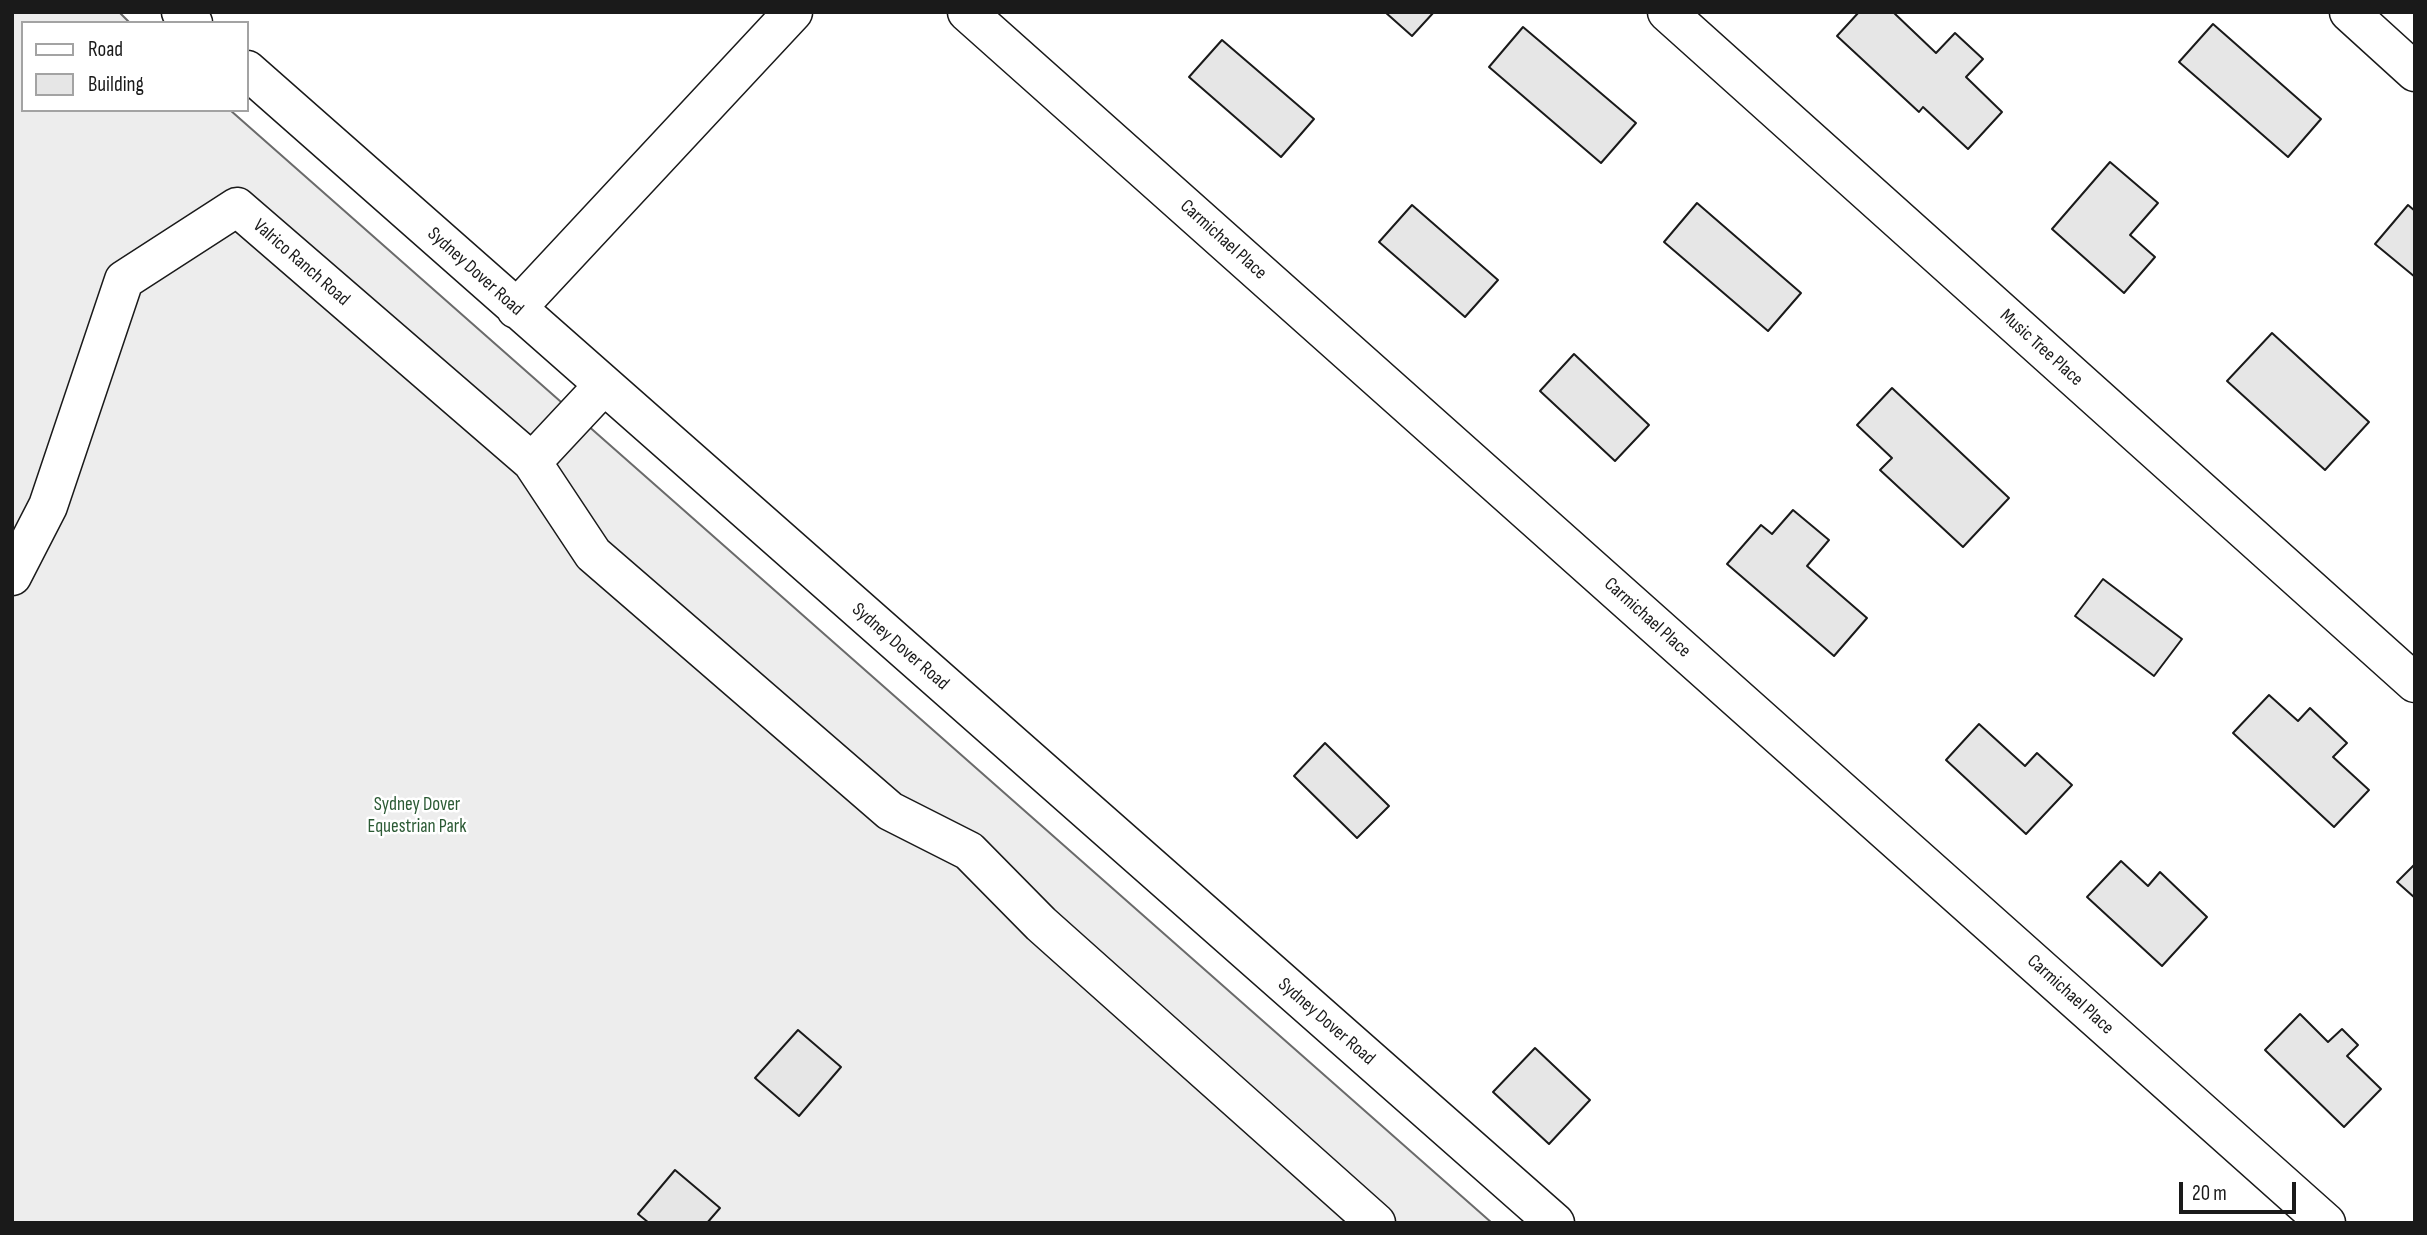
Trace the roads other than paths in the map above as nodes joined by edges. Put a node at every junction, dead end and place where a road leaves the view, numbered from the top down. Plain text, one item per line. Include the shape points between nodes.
1 (793, 12) edge
2 (967, 12) edge
3 (1667, 12) edge
4 (2349, 12) edge
5 (248, 71) edge
6 (2415, 72) edge
7 (516, 309) junction
8 (603, 386) junction
9 (532, 462) junction
10 (12, 576) edge
11 (2415, 683) edge
12 (1376, 1223) edge
13 (1555, 1223) edge
14 (2326, 1223) edge

1 - 7 street
2 - 14 street, Carmichael Place
3 - 11 street, Music Tree Place
4 - 6 street
5 - 7 street, Sydney Dover Road
7 - 8 street, Sydney Dover Road
8 - 9 street
8 - 13 street, Sydney Dover Road
9 - 10 street, Valrico Ranch Road via 237,207 124,281 48,506
9 - 12 street via 593,554 891,811 969,851 1041,923

